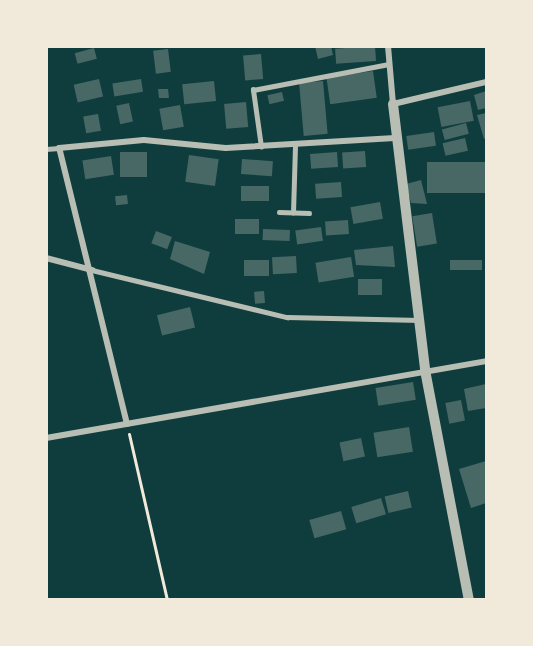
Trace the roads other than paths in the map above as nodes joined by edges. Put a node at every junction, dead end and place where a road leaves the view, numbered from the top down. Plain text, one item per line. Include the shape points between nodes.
1 (387, 46) edge
2 (389, 64) junction
3 (486, 82) edge
4 (393, 104) junction
5 (395, 138) junction
6 (295, 146) junction
7 (261, 147) junction
8 (59, 148) junction
9 (46, 149) edge
10 (279, 212) dead end
11 (293, 213) junction
12 (309, 213) dead end
13 (46, 258) edge
14 (92, 270) junction
15 (420, 320) junction
16 (486, 361) edge
17 (425, 370) junction
18 (127, 424) junction
19 (46, 438) edge
20 (469, 600) edge

1 - 2 street
2 - 4 street
2 - 7 lane via 253,90
3 - 4 street
4 - 5 street
5 - 6 street
5 - 15 street
6 - 7 street
6 - 11 lane
7 - 8 street via 144,141
8 - 9 lane
8 - 14 street
10 - 11 lane
11 - 12 lane
13 - 14 street
14 - 15 lane via 287,317
14 - 18 street
15 - 17 street
16 - 17 street
17 - 18 street
17 - 20 street
18 - 19 street

